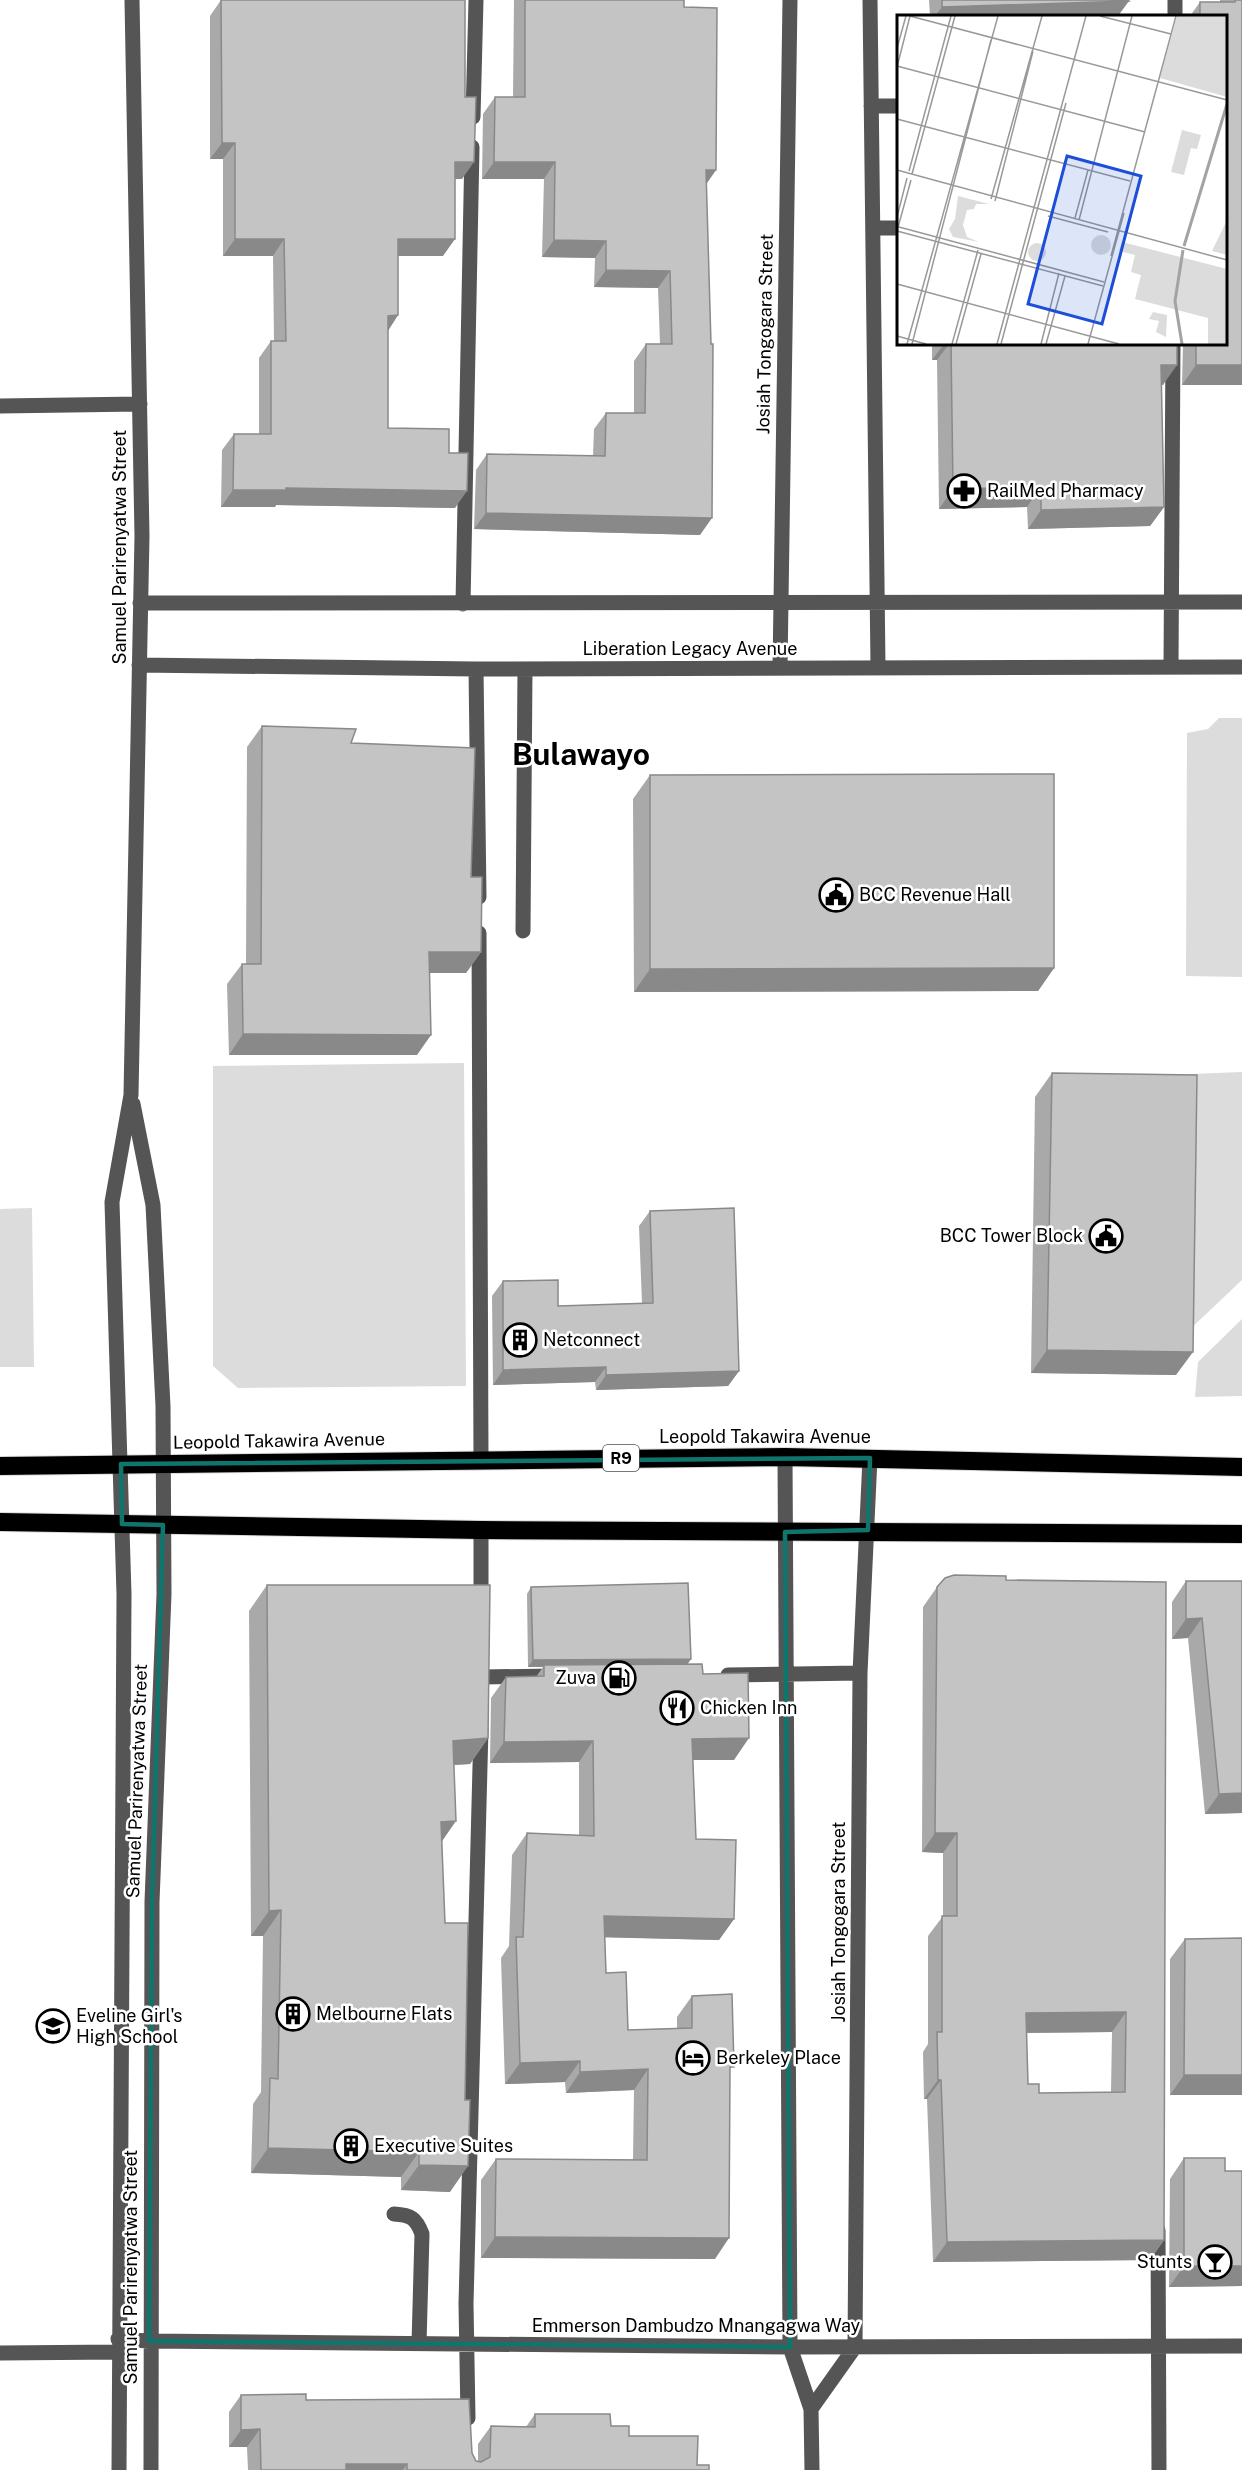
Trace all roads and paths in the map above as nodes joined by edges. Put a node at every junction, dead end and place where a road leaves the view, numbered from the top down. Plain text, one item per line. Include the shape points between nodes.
1 (132, 0) edge
2 (476, 0) edge
3 (790, 0) edge
4 (870, 0) edge
5 (871, 106) junction
6 (897, 106) edge
7 (873, 228) junction
8 (897, 228) edge
9 (1173, 345) edge
10 (140, 404) junction
11 (0, 406) edge
12 (1242, 602) edge
13 (140, 603) junction
14 (1172, 603) junction
15 (463, 604) junction
16 (781, 604) junction
17 (879, 604) junction
18 (139, 665) junction
19 (878, 666) junction
20 (1171, 667) junction
21 (1242, 667) edge
22 (780, 668) junction
23 (476, 669) junction
24 (525, 669) junction
25 (523, 931) dead end
26 (131, 1095) junction
27 (785, 1457) junction
28 (870, 1458) junction
29 (482, 1460) junction
30 (121, 1464) junction
31 (163, 1464) junction
32 (0, 1466) edge
33 (1242, 1467) edge
34 (0, 1522) edge
35 (122, 1524) junction
36 (164, 1525) junction
37 (481, 1530) junction
38 (868, 1530) junction
39 (785, 1532) junction
40 (1242, 1534) edge
41 (482, 1622) edge
42 (860, 1673) junction
43 (717, 1675) edge
44 (786, 1675) junction
45 (565, 1676) edge
46 (482, 1677) edge
47 (482, 1712) edge
48 (394, 2214) dead end
49 (1158, 2216) edge
50 (150, 2341) junction
51 (419, 2344) junction
52 (466, 2344) junction
53 (118, 2345) junction
54 (1158, 2346) junction
55 (1242, 2346) edge
56 (790, 2347) junction
57 (855, 2347) junction
58 (0, 2353) edge
59 (812, 2409) junction
60 (469, 2438) edge
61 (119, 2470) edge
62 (151, 2470) edge
63 (812, 2470) edge
64 (1159, 2470) edge

1 - 10 street, Samuel Parirenyatwa Street
2 - 15 street
3 - 16 street, Josiah Tongogara Street
4 - 5 street
5 - 6 street
5 - 7 street
7 - 8 street
7 - 17 street
9 - 14 street
10 - 11 street
10 - 13 street, Samuel Parirenyatwa Street
12 - 14 street
13 - 15 street
13 - 18 street, Samuel Parirenyatwa Street
14 - 17 street
14 - 20 street
15 - 16 street
16 - 17 street
16 - 22 street, Josiah Tongogara Street
17 - 19 street
18 - 23 street, Liberation Legacy Avenue
18 - 26 street, Samuel Parirenyatwa Street
19 - 20 street, Liberation Legacy Avenue
19 - 22 street, Liberation Legacy Avenue
20 - 21 street, Liberation Legacy Avenue
22 - 24 street, Liberation Legacy Avenue
23 - 24 street, Liberation Legacy Avenue
23 - 29 street
24 - 25 street
26 - 30 street, Samuel Parirenyatwa Street via 112,1202
26 - 31 street, Samuel Parirenyatwa Street via 153,1205
27 - 28 highway, Leopold Takawira Avenue / R9
27 - 29 highway, Leopold Takawira Avenue / R9
27 - 39 street
28 - 33 highway, Leopold Takawira Avenue / R9
28 - 38 street, Josiah Tongogara Street
29 - 31 highway, Leopold Takawira Avenue / R9
30 - 31 highway, Leopold Takawira Avenue / R9
30 - 32 highway, Leopold Takawira Avenue / R9
30 - 35 street, Samuel Parirenyatwa Street
31 - 36 street, Samuel Parirenyatwa Street
34 - 35 highway
35 - 36 highway
35 - 53 street, Samuel Parirenyatwa Street
36 - 37 highway
36 - 50 street, Samuel Parirenyatwa Street via 152,1902
37 - 39 highway
37 - 41 street
38 - 39 highway
38 - 40 highway
38 - 42 street, Josiah Tongogara Street
39 - 44 street
42 - 44 street
42 - 57 street, Josiah Tongogara Street
43 - 44 street
44 - 56 street
45 - 46 street
47 - 52 street
48 - 51 street via 410,2215 417,2220 422,2234
49 - 54 street
50 - 51 street, Emmerson Dambudzo Mnangagwa Way
50 - 53 street, Emmerson Dambudzo Mnangagwa Way
50 - 62 street, Samuel Parirenyatwa Street
51 - 52 street, Emmerson Dambudzo Mnangagwa Way
52 - 56 street, Emmerson Dambudzo Mnangagwa Way
52 - 60 street
53 - 58 street, Emmerson Dambudzo Mnangagwa Way
53 - 61 street, Samuel Parirenyatwa Street
54 - 55 street, Emmerson Dambudzo Mnangagwa Way
54 - 57 street, Emmerson Dambudzo Mnangagwa Way
54 - 64 street
56 - 57 street, Emmerson Dambudzo Mnangagwa Way
56 - 59 street
57 - 59 street
59 - 63 street

